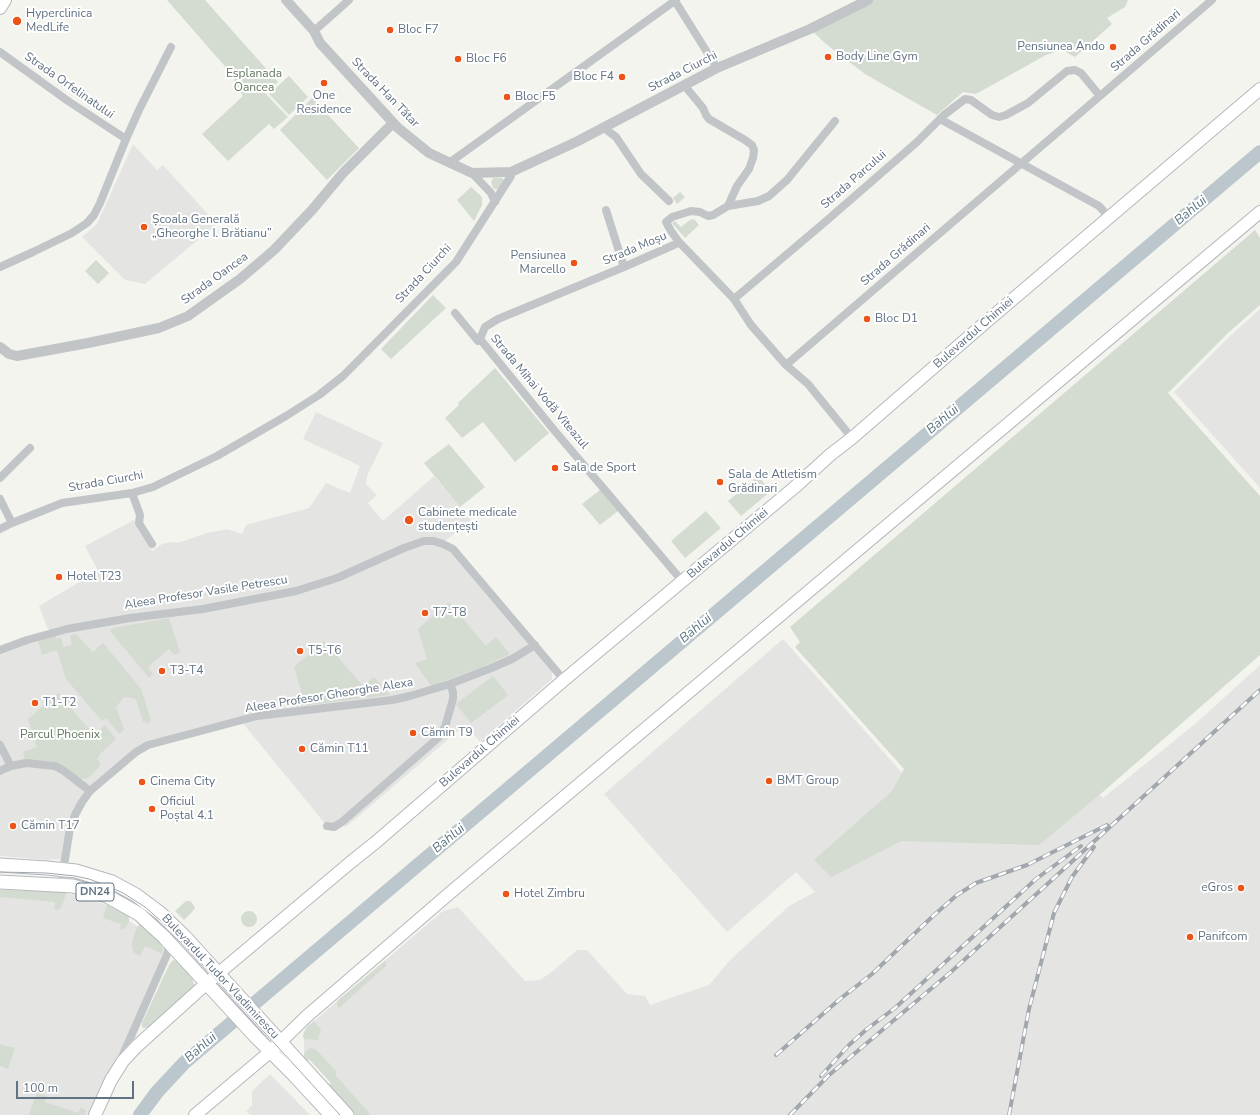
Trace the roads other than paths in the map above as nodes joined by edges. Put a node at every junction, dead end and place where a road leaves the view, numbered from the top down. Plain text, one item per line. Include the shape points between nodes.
1 (5, 0) edge
2 (286, 0) edge
3 (349, 0) edge
4 (675, 0) edge
5 (868, 0) edge
6 (1212, 0) edge
7 (0, 8) edge
8 (314, 31) junction
9 (171, 47) dead end
10 (0, 52) edge
11 (717, 68) junction
12 (684, 85) junction
13 (1260, 89) edge
14 (1100, 96) junction
15 (940, 119) junction
16 (835, 122) dead end
17 (393, 123) junction
18 (606, 126) junction
19 (126, 139) junction
20 (449, 163) junction
21 (1022, 163) junction
22 (511, 172) junction
23 (472, 173) junction
24 (669, 201) dead end
25 (495, 202) junction
26 (728, 206) junction
27 (606, 210) dead end
28 (1260, 212) edge
29 (1109, 217) junction
30 (679, 242) junction
31 (0, 267) edge
32 (624, 267) junction
33 (734, 299) junction
34 (455, 313) dead end
35 (480, 339) junction
36 (0, 348) edge
37 (786, 365) junction
38 (852, 438) junction
39 (30, 448) dead end
40 (0, 478) edge
41 (132, 493) junction
42 (0, 499) edge
43 (12, 523) junction
44 (0, 529) edge
45 (152, 544) dead end
46 (683, 582) junction
47 (535, 645) junction
48 (0, 650) edge
49 (564, 680) junction
50 (450, 684) junction
51 (0, 745) edge
52 (11, 766) junction
53 (0, 771) edge
54 (90, 791) junction
55 (327, 826) dead end
56 (0, 865) edge
57 (63, 869) junction
58 (0, 882) edge
59 (61, 884) junction
60 (164, 936) junction
61 (219, 974) junction
62 (208, 983) junction
63 (280, 1042) junction
64 (271, 1051) junction
65 (111, 1080) junction
66 (95, 1115) edge
67 (195, 1115) edge
68 (331, 1115) edge
69 (346, 1115) edge

1 - 7 main road
2 - 8 street, Strada Han Tătar
3 - 8 street
4 - 11 street
4 - 20 street
5 - 11 street, Strada Ciurchi via 803,32
6 - 14 street, Strada Grădinari
8 - 17 street, Strada Han Tătar via 320,43
9 - 19 street
10 - 19 street, Strada Orfelinatului
11 - 12 street, Strada Ciurchi
12 - 18 street, Strada Ciurchi
12 - 26 street via 703,108 706,116 745,140 754,150 749,169 737,186
13 - 29 main road, Bulevardul Chimiei
14 - 15 street, Strada Parcului via 1078,70 1071,70 1028,103 999,117 992,116 971,100 965,99
14 - 21 street, Strada Grădinari
15 - 21 street
15 - 33 street, Strada Parcului via 837,212
16 - 26 street, Strada Moșu via 787,180 769,196 758,201
17 - 20 street, Strada Han Tătar via 430,153
17 - 36 street, Strada Oancea via 343,173 274,250 240,279 188,316 154,330 17,356
18 - 22 street, Strada Ciurchi
18 - 24 street via 641,174
19 - 31 street via 100,203 87,224
20 - 23 street, Strada Han Tătar
21 - 29 street via 1099,206
21 - 37 street, Strada Grădinari
22 - 23 street, Strada Han Tătar
22 - 25 street, Strada Ciurchi
23 - 25 street via 491,193
25 - 41 street, Strada Ciurchi via 456,262 325,391 217,456 154,488
26 - 30 street, Strada Moșu via 713,215 691,211 666,222
27 - 32 street
28 - 63 main road via 451,892
29 - 38 main road, Bulevardul Chimiei
30 - 32 street, Strada Moșu
30 - 33 street
32 - 35 street, Strada Moșu via 498,320 485,327
33 - 37 street via 751,325
34 - 35 street, Strada Mihai Vodă Viteazul via 478,341
35 - 46 street, Strada Mihai Vodă Viteazul
37 - 38 street via 808,384
38 - 46 main road, Bulevardul Chimiei
39 - 40 street
41 - 43 street, Strada Ciurchi via 62,503
41 - 45 street via 140,522
42 - 43 street
43 - 44 street, Strada Ciurchi
46 - 49 main road, Bulevardul Chimiei
47 - 48 street, Aleea Profesor Vasile Petrescu via 453,549 434,541 424,541 337,578 296,591 203,609 67,629
47 - 49 street, Aleea Profesor Vasile Petrescu
47 - 50 street, Aleea Profesor Gheorghe Alexa via 512,659
49 - 61 main road, Bulevardul Chimiei
50 - 54 street, Aleea Profesor Gheorghe Alexa via 392,700 257,716 163,740 136,752
50 - 55 street via 453,699 445,727 438,738 342,822
51 - 52 street
52 - 53 street
52 - 54 street via 26,763 56,766
54 - 57 street, Aleea Profesor Gheorghe Alexa via 75,814 70,828
56 - 57 main road, Bulevardul Tudor Vladimirescu / DN24
57 - 59 street, Aleea Profesor Gheorghe Alexa
57 - 61 main road, Bulevardul Tudor Vladimirescu / DN24 via 112,882 136,895 160,913
58 - 59 main road, Bulevardul Tudor Vladimirescu / DN24
59 - 60 main road, Bulevardul Tudor Vladimirescu / DN24 via 106,896 139,914
60 - 62 main road, Bulevardul Tudor Vladimirescu / DN24
60 - 65 street via 168,951 166,957
61 - 62 main road, Bulevardul Chimiei
61 - 63 main road, Bulevardul Tudor Vladimirescu / DN24
62 - 64 main road, Bulevardul Tudor Vladimirescu / DN24
62 - 65 main road, Bulevardul Chimiei via 137,1046 123,1061
63 - 64 main road
63 - 69 main road, Bulevardul Tudor Vladimirescu / DN24
64 - 67 main road
64 - 68 main road, Bulevardul Tudor Vladimirescu / DN24
65 - 66 main road, Bulevardul Chimiei

